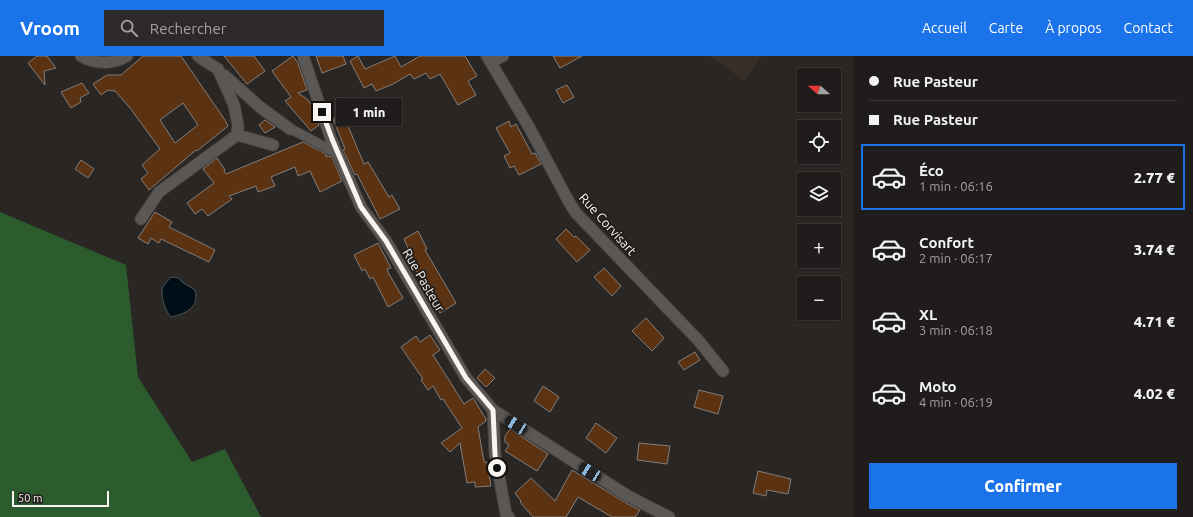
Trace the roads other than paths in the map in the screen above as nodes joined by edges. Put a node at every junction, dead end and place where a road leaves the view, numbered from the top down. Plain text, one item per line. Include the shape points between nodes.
1 (80, 56) edge
2 (126, 56) edge
3 (198, 56) edge
4 (302, 56) edge
5 (503, 56) edge
6 (489, 59) edge
7 (218, 69) junction
8 (290, 129) joint
9 (237, 136) junction
10 (273, 145) dead end
11 (338, 154) junction
12 (141, 219) dead end
13 (723, 371) dead end
14 (493, 410) junction
15 (509, 517) edge
16 (669, 517) edge

1 - 2 street via 108,63
3 - 7 street
4 - 11 street, Rue Pasteur
5 - 6 street
6 - 13 street, Rue Corvisart via 576,213 698,340
7 - 8 street via 244,94
7 - 9 street via 234,105 238,125
8 - 11 street
9 - 10 street
9 - 12 street via 159,192
11 - 14 street, Rue Pasteur via 361,207 386,241 466,378
14 - 15 street via 495,454 506,514
14 - 16 street, Rue Pasteur via 628,496

